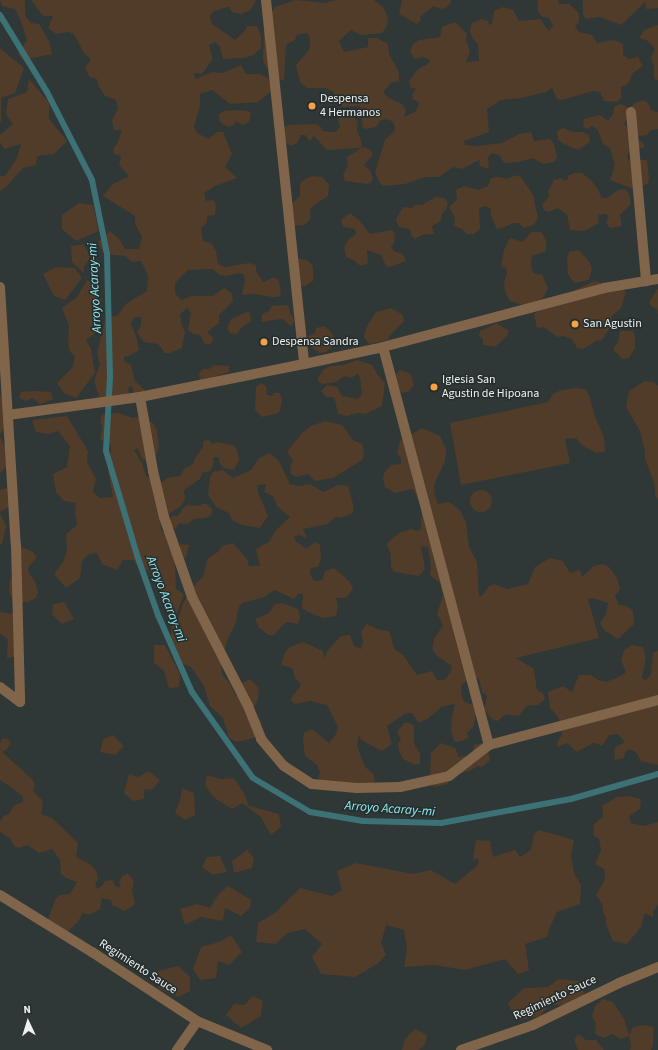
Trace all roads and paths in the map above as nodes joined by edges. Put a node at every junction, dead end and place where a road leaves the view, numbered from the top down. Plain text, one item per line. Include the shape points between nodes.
1 (266, 0) edge
2 (631, 112) dead end
3 (658, 279) edge
4 (646, 281) junction
5 (0, 287) edge
6 (383, 347) junction
7 (304, 364) junction
8 (140, 397) junction
9 (8, 415) junction
10 (0, 687) edge
11 (658, 700) edge
12 (489, 746) junction
13 (0, 895) edge
14 (658, 967) edge
15 (197, 1021) junction
16 (467, 1049) edge
17 (177, 1050) edge
18 (267, 1050) edge

1 - 7 street
2 - 4 street
3 - 4 street
4 - 6 street via 604,288
5 - 9 street
6 - 7 street
6 - 12 street
7 - 8 street
8 - 9 street
8 - 12 street via 164,517 192,597 248,706 261,739 284,766 312,784 357,788 400,787 449,776
9 - 10 street via 16,545 20,702
11 - 12 street
13 - 15 street, Regimiento Sauce
14 - 16 street, Regimiento Sauce via 533,1025
15 - 17 street
15 - 18 street, Regimiento Sauce

